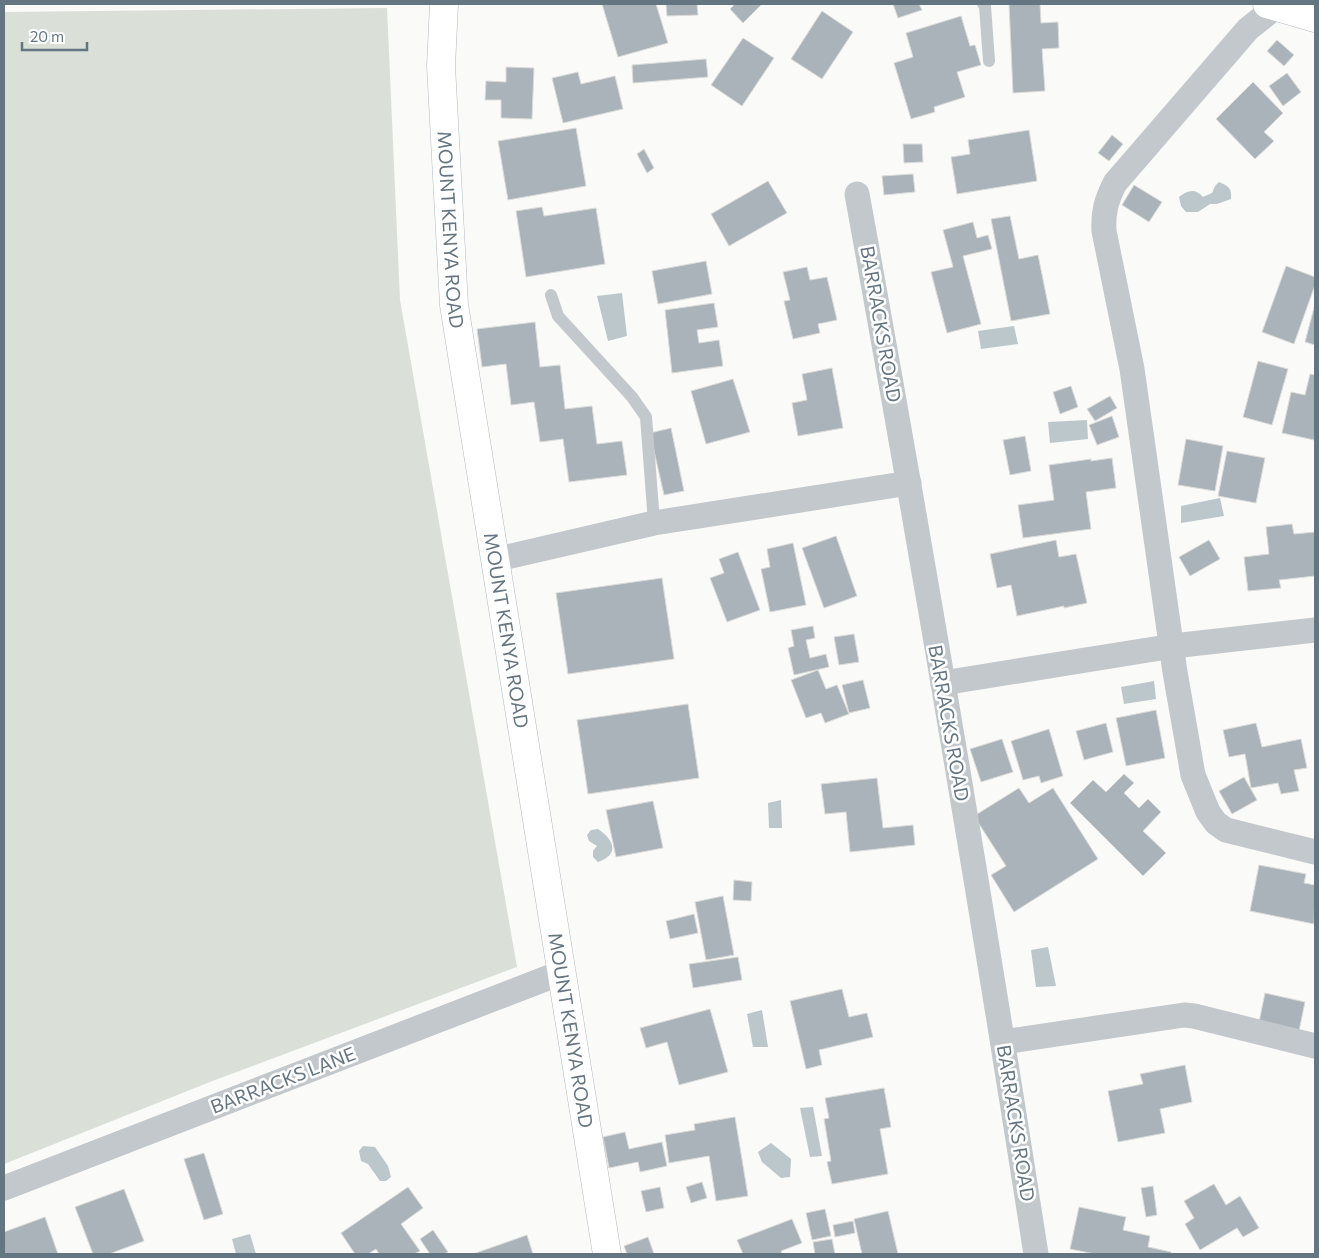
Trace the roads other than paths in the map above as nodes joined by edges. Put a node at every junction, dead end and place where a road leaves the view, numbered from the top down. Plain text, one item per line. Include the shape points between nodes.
1 (444, 4) edge
2 (983, 4) edge
3 (1272, 5) edge
4 (1315, 18) edge
5 (989, 61) dead end
6 (857, 194) dead end
7 (551, 295) dead end
8 (909, 483) junction
9 (654, 523) junction
10 (494, 560) junction
11 (1315, 630) edge
12 (1172, 646) junction
13 (942, 683) junction
14 (1315, 852) edge
15 (562, 972) junction
16 (1003, 1042) junction
17 (1315, 1046) edge
18 (4, 1188) edge
19 (606, 1254) edge
20 (1036, 1254) edge

1 - 10 main road, MOUNT KENYA ROAD via 441,66 454,305
2 - 5 lane
3 - 4 main road
3 - 12 street via 1115,183 1106,202 1103,220 1132,369
6 - 8 street, BARRACKS ROAD
7 - 9 lane via 558,316 632,397 646,417
8 - 9 street
8 - 13 street, BARRACKS ROAD
9 - 10 street
10 - 15 main road, MOUNT KENYA ROAD
11 - 12 street
12 - 13 street
12 - 14 street via 1193,775 1208,812 1226,830
13 - 16 street, BARRACKS ROAD
15 - 18 street, BARRACKS LANE
15 - 19 main road, MOUNT KENYA ROAD
16 - 17 street via 1184,1015
16 - 20 street, BARRACKS ROAD

